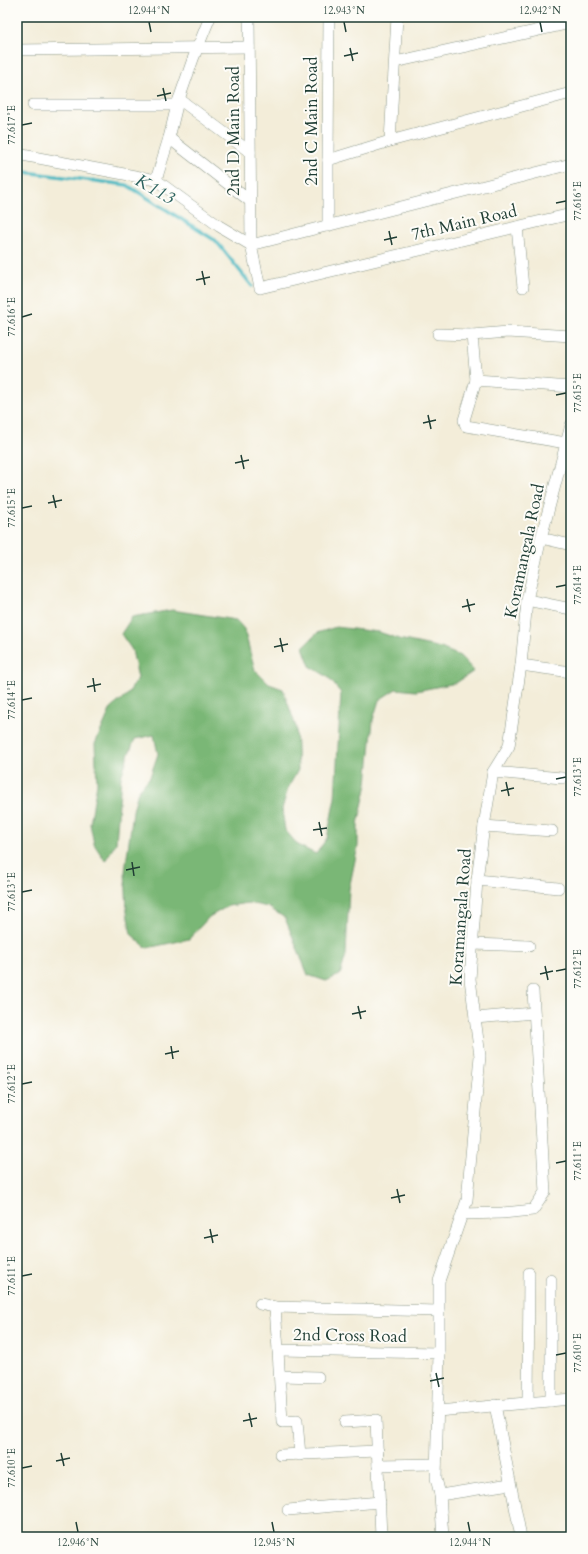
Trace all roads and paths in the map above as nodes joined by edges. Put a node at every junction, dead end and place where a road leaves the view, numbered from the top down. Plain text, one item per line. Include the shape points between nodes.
1 (210, 17) edge
2 (249, 17) edge
3 (329, 17) edge
4 (397, 17) edge
5 (571, 23) edge
6 (198, 47) junction
7 (249, 47) junction
8 (17, 50) edge
9 (395, 62) junction
10 (571, 94) edge
11 (178, 102) junction
12 (33, 105) dead end
13 (169, 138) junction
14 (390, 141) junction
15 (250, 152) junction
16 (17, 154) edge
17 (328, 160) junction
18 (571, 164) edge
19 (156, 180) junction
20 (250, 201) junction
21 (571, 214) edge
22 (328, 226) junction
23 (517, 227) junction
24 (251, 245) junction
25 (523, 287) dead end
26 (438, 334) dead end
27 (472, 335) junction
28 (571, 336) edge
29 (476, 380) junction
30 (571, 387) edge
31 (571, 425) edge
32 (566, 443) junction
33 (541, 538) junction
34 (571, 545) edge
35 (527, 600) junction
36 (571, 609) edge
37 (521, 665) junction
38 (571, 672) edge
39 (493, 772) junction
40 (562, 778) dead end
41 (484, 826) junction
42 (552, 831) dead end
43 (477, 880) junction
44 (558, 888) dead end
45 (473, 944) junction
46 (529, 946) dead end
47 (533, 992) dead end
48 (534, 1013) junction
49 (475, 1018) junction
50 (462, 1214) junction
51 (529, 1273) dead end
52 (551, 1280) dead end
53 (260, 1304) dead end
54 (275, 1307) junction
55 (439, 1311) junction
56 (278, 1350) junction
57 (439, 1353) junction
58 (280, 1376) junction
59 (318, 1377) dead end
60 (571, 1400) edge
61 (551, 1401) junction
62 (528, 1403) junction
63 (495, 1405) junction
64 (438, 1411) junction
65 (345, 1422) dead end
66 (378, 1451) junction
67 (300, 1455) junction
68 (280, 1456) dead end
69 (436, 1464) junction
70 (378, 1465) junction
71 (510, 1484) junction
72 (440, 1495) junction
73 (380, 1502) junction
74 (288, 1510) dead end
75 (381, 1537) edge
76 (443, 1537) edge
77 (521, 1537) edge

1 - 6 street
2 - 7 street, 2nd D Main Road
3 - 17 street, 2nd C Main Road
4 - 9 street
5 - 9 street
6 - 7 street
6 - 8 street
6 - 11 street
7 - 15 street, 2nd D Main Road
9 - 14 street
10 - 14 street
11 - 12 street
11 - 13 street
11 - 15 street
13 - 19 street
13 - 20 street
14 - 17 street
15 - 20 street, 2nd D Main Road
16 - 19 street
17 - 22 street, 2nd C Main Road
18 - 22 street
19 - 24 street via 219,226
20 - 24 street, 2nd D Main Road
21 - 23 street, 7th Main Road
22 - 24 street
23 - 24 street, 7th Main Road via 260,288
23 - 25 street
26 - 27 street
27 - 28 street via 508,332
27 - 29 street
29 - 30 street
29 - 32 street via 464,420 466,426
31 - 32 street, Koramangala Road
32 - 33 street, Koramangala Road
33 - 34 street
33 - 35 street, Koramangala Road
35 - 36 street
35 - 37 street, Koramangala Road
37 - 38 street
37 - 39 street, Koramangala Road via 509,746
39 - 40 street
39 - 41 street, Koramangala Road
41 - 42 street
41 - 43 street, Koramangala Road
43 - 44 street
43 - 45 street, Koramangala Road
45 - 46 street
45 - 49 street, Koramangala Road via 470,979
47 - 48 street
48 - 49 street
48 - 50 street via 545,1192 533,1210
49 - 50 street, Koramangala Road via 480,1056 467,1200
50 - 55 street, Koramangala Road via 439,1281
51 - 62 street
52 - 61 street
53 - 54 street
54 - 55 street
54 - 56 street, 2nd Cross Road
55 - 57 street, Koramangala Road
56 - 57 street, 2nd Cross Road
56 - 58 street
57 - 64 street, Koramangala Road
58 - 59 street
58 - 67 street via 282,1422 297,1421
60 - 61 street
61 - 62 street
62 - 63 street
63 - 64 street
63 - 71 street
64 - 69 street, Koramangala Road
65 - 66 street via 376,1420
66 - 67 street
66 - 70 street
67 - 68 street
69 - 70 street
69 - 72 street, Koramangala Road
70 - 73 street
71 - 72 street
71 - 77 street
72 - 76 street, Koramangala Road
73 - 74 street
73 - 75 street

